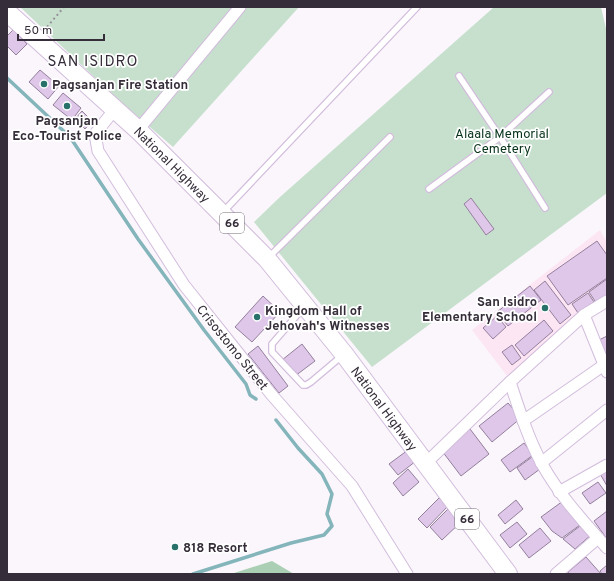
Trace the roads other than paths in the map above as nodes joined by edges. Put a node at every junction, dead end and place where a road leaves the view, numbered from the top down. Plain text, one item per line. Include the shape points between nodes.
1 (240, 7) edge
2 (418, 7) edge
3 (7, 12) edge
4 (459, 76) dead end
5 (549, 92) dead end
6 (115, 109) junction
7 (138, 130) junction
8 (390, 137) dead end
9 (500, 137) junction
10 (429, 189) dead end
11 (545, 208) dead end
12 (222, 213) junction
13 (268, 259) junction
14 (607, 302) edge
15 (305, 306) junction
16 (584, 315) junction
17 (344, 354) junction
18 (605, 368) edge
19 (510, 382) junction
20 (607, 410) edge
21 (523, 421) junction
22 (541, 463) junction
23 (425, 464) junction
24 (607, 465) edge
25 (559, 492) junction
26 (598, 538) junction
27 (607, 548) edge
28 (407, 574) edge
29 (508, 574) edge
30 (556, 574) edge

1 - 7 street
2 - 12 lane
3 - 6 main road, National Highway / 66
4 - 9 lane
5 - 9 lane
6 - 7 main road, National Highway / 66
6 - 28 street, Crisostomo Street via 95,134 98,151 184,286 271,394 352,486
7 - 12 main road, National Highway / 66
8 - 13 lane
9 - 10 lane
9 - 11 lane
12 - 13 main road, National Highway / 66
13 - 15 main road, National Highway / 66
14 - 16 street
15 - 17 main road, National Highway / 66
15 - 17 lane via 272,344 272,352 303,385
16 - 18 street
16 - 19 street
17 - 23 main road, National Highway / 66
18 - 21 street
19 - 21 street
19 - 23 street
20 - 22 street
21 - 22 street
22 - 25 street
23 - 29 main road, 66
24 - 25 street
25 - 26 street
26 - 27 street
26 - 30 street

